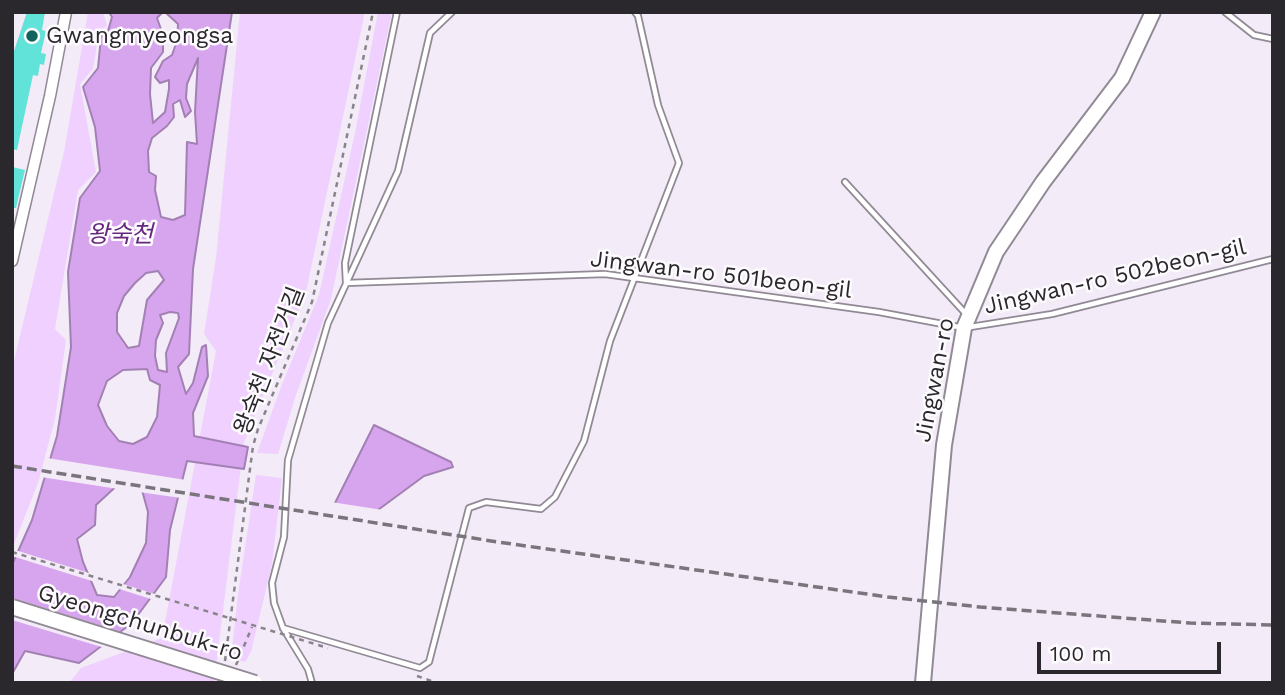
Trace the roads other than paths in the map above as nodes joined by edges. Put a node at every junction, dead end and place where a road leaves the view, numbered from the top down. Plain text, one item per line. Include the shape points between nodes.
1 (66, 12) edge
2 (397, 12) edge
3 (452, 12) edge
4 (635, 12) edge
5 (1153, 12) edge
6 (1225, 12) edge
7 (1273, 39) edge
8 (845, 182) dead end
9 (1273, 259) edge
10 (12, 261) edge
11 (634, 278) junction
12 (346, 283) junction
13 (966, 322) junction
14 (12, 607) edge
15 (283, 628) junction
16 (255, 683) edge
17 (312, 683) edge
18 (923, 683) edge

1 - 10 street
2 - 12 lane via 345,263
3 - 12 lane via 430,33 398,171
4 - 11 lane via 657,105 679,163
5 - 13 street, Jingwan-ro via 1122,78 1043,181 996,252
6 - 7 lane via 1254,35
8 - 13 lane
9 - 13 lane, Jingwan-ro 502beon-gil via 1052,314
11 - 12 lane, Jingwan-ro 501beon-gil via 605,274
11 - 13 lane, Jingwan-ro 501beon-gil
11 - 15 lane via 610,341 584,442 555,497 541,509 486,502 469,508 429,662 420,668
12 - 15 lane via 328,323 288,460 284,537 272,583
13 - 18 street, Jingwan-ro via 944,445
14 - 16 street, Gyeongchunbuk-ro, bridge
15 - 17 lane

